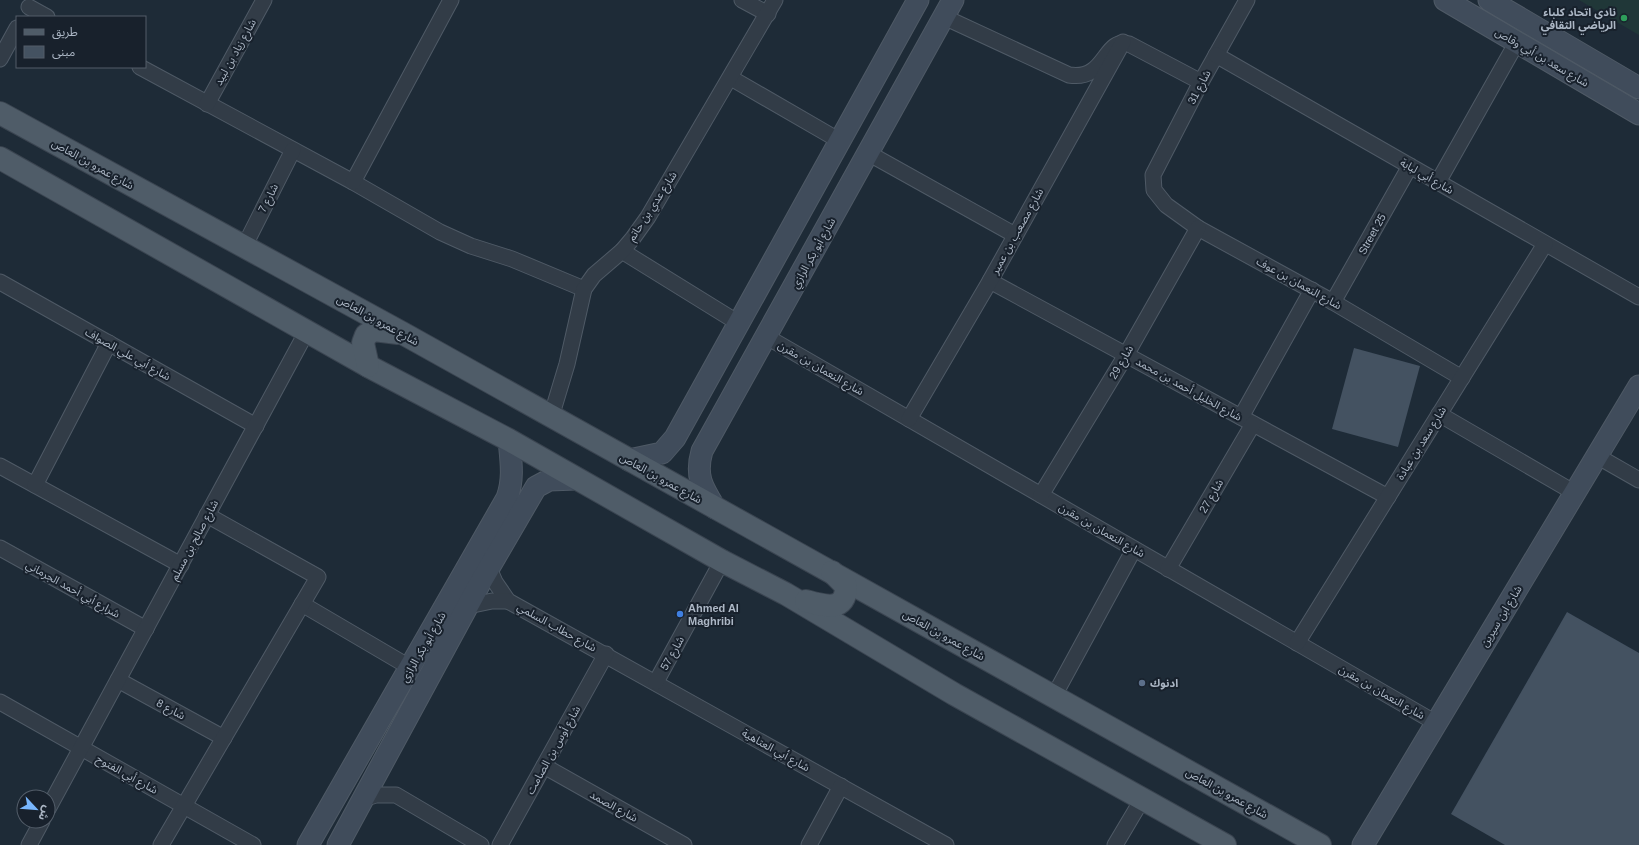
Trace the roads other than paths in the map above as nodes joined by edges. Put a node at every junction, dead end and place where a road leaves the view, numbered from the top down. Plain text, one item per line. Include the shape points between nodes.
1 (264, 0) edge
2 (451, 0) edge
3 (742, 0) edge
4 (775, 0) edge
5 (918, 0) edge
6 (1247, 0) edge
7 (1445, 0) edge
8 (1489, 0) edge
9 (28, 8) edge
10 (949, 9) edge
11 (768, 14) junction
12 (45, 16) edge
13 (16, 30) edge
14 (1123, 42) junction
15 (1517, 42) junction
16 (1216, 55) junction
17 (0, 58) edge
18 (142, 68) edge
19 (731, 78) junction
20 (1201, 82) junction
21 (1639, 88) edge
22 (207, 104) junction
23 (0, 114) edge
24 (1639, 114) edge
25 (840, 141) junction
26 (293, 150) junction
27 (868, 153) junction
28 (0, 158) edge
29 (1410, 166) junction
30 (1153, 174) joint
31 (353, 182) junction
32 (1438, 182) junction
33 (1198, 228) junction
34 (1015, 236) junction
35 (1545, 244) junction
36 (244, 247) junction
37 (622, 251) junction
38 (990, 281) junction
39 (0, 282) edge
40 (584, 289) junction
41 (1312, 290) junction
42 (1639, 297) edge
43 (1334, 302) junction
44 (740, 324) junction
45 (307, 331) junction
46 (404, 334) junction
47 (767, 337) junction
48 (109, 343) junction
49 (1126, 355) junction
50 (368, 366) junction
51 (1462, 378) junction
52 (1639, 386) edge
53 (1439, 414) junction
54 (551, 417) junction
55 (909, 419) junction
56 (1247, 421) junction
57 (256, 426) junction
58 (509, 440) junction
59 (1597, 456) junction
60 (629, 460) junction
61 (0, 466) edge
62 (576, 478) junction
63 (1639, 480) edge
64 (35, 485) junction
65 (1575, 493) junction
66 (1042, 496) junction
67 (1388, 497) junction
68 (715, 508) junction
69 (207, 515) junction
70 (0, 548) edge
71 (1134, 549) junction
72 (722, 561) junction
73 (180, 565) junction
74 (489, 568) junction
75 (1168, 569) junction
76 (831, 571) junction
77 (786, 594) junction
78 (508, 601) junction
79 (302, 604) junction
80 (468, 606) junction
81 (146, 629) junction
82 (1297, 643) junction
83 (606, 654) junction
84 (411, 668) junction
85 (118, 680) junction
86 (656, 682) junction
87 (1054, 696) junction
88 (0, 702) edge
89 (1436, 723) junction
90 (224, 738) junction
91 (81, 748) junction
92 (544, 766) junction
93 (380, 768) junction
94 (842, 786) junction
95 (56, 794) edge
96 (396, 795) junction
97 (1143, 798) junction
98 (363, 799) junction
99 (184, 806) junction
100 (38, 829) edge
101 (29, 845) edge
102 (162, 845) edge
103 (253, 845) edge
104 (308, 845) edge
105 (338, 845) edge
106 (481, 845) edge
107 (500, 845) edge
108 (684, 845) edge
109 (809, 845) edge
110 (946, 845) edge
111 (1115, 845) edge
112 (1225, 845) edge
113 (1320, 845) edge
114 (1363, 845) edge

1 - 22 street, شارع زياد بن لبيد
2 - 31 street
3 - 11 street
4 - 11 street, شارع عدي بن حاتم
5 - 25 street
6 - 16 street, شارع 31
7 - 15 street, شارع سعد بن أبي وقاص
8 - 21 street, شارع سعد بن أبي وقاص
9 - 12 street
10 - 14 street via 1069,75 1089,74 1098,67 1114,46
10 - 27 street, شارع أبو بكر الرازي
11 - 19 street, شارع عدي بن حاتم
13 - 17 street
14 - 20 street
14 - 34 street, شارع مصعب بن عمير
15 - 24 street, شارع سعد بن أبي وقاص
15 - 32 street
16 - 20 street, شارع 31
16 - 29 street, شارع أبي لبابة
18 - 22 street
19 - 25 street
19 - 37 street, شارع عدي بن حاتم via 648,216
20 - 30 street, شارع 31
22 - 26 street
23 - 36 main road, شارع عمرو بن العاص
25 - 44 street
26 - 31 street
26 - 36 street, شارع 7
27 - 34 street
27 - 47 street, شارع أبو بكر الرازي
28 - 45 main road
29 - 32 street, شارع أبي لبابة
29 - 43 street, Street 25
30 - 33 street, شارع النعمان بن عوف via 1154,190 1166,205
31 - 40 street via 440,232
32 - 35 street, شارع أبي لبابة
33 - 41 street, شارع النعمان بن عوف
33 - 49 street, شارع 29
34 - 38 street, شارع مصعب بن عمير
35 - 42 street, شارع أبي لبابة
35 - 51 street, شارع سعد بن عبادة
36 - 46 main road, شارع عمرو بن العاص
37 - 40 street, شارع عدي بن حاتم via 594,275
37 - 44 street
38 - 49 street, شارع الخليل أحمد بن محمد
38 - 55 street, شارع مصعب بن عمير
39 - 48 street, شارع أبي علي الصواف
40 - 54 street, شارع عدي بن حاتم via 567,364
41 - 43 street, شارع النعمان بن عوف
41 - 56 street, شارع 27
43 - 51 street, شارع النعمان بن عوف
44 - 60 street via 675,438 662,453
45 - 50 main road
45 - 57 street, شارع صالح بن مسلم
46 - 50 main road via 374,330 366,334 363,343
46 - 54 main road, شارع عمرو بن العاص
47 - 55 street, شارع النعمان بن مقرن
47 - 68 street, شارع أبو بكر الرازي via 702,451 698,464 702,487
48 - 57 street, شارع أبي علي الصواف
48 - 64 street
49 - 56 street, شارع الخليل أحمد بن محمد
49 - 66 street, شارع 29
50 - 58 main road
51 - 53 street, شارع سعد بن عبادة
52 - 59 street, شارع ابن سيرين
53 - 65 street
53 - 67 street, شارع سعد بن عبادة
54 - 60 main road, شارع عمرو بن العاص
55 - 66 street, شارع النعمان بن مقرن
56 - 67 street, شارع الخليل أحمد بن محمد
56 - 75 street, شارع 27
57 - 69 street, شارع صالح بن مسلم
58 - 62 main road
58 - 84 street, شارع أبو بكر الرازي via 512,462 511,486 507,498
59 - 63 street
59 - 65 street, شارع ابن سيرين
60 - 68 main road, شارع عمرو بن العاص
61 - 64 street
62 - 72 main road
62 - 74 street, شارع أبو بكر الرازي via 549,480 536,487
64 - 73 street
65 - 89 street, شارع ابن سيرين
66 - 71 street, شارع النعمان بن مقرن
67 - 82 street, شارع سعد بن عبادة
68 - 76 main road, شارع عمرو بن العاص
69 - 73 street, شارع صالح بن مسلم
69 - 79 street via 318,577
70 - 81 street, شرارع أبي أحمد الجرماني
71 - 75 street, شارع النعمان بن مقرن
71 - 87 street
72 - 77 main road
72 - 86 street, شارع 57
73 - 81 street, شارع صالح بن مسلم
74 - 78 street
74 - 80 street, شارع أبو بكر الرازي
75 - 82 street, شارع النعمان بن مقرن
76 - 77 main road via 846,586 842,602 835,606 823,606
76 - 87 main road, شارع عمرو بن العاص
77 - 97 main road via 954,694
78 - 80 street
78 - 83 street, شارع حطاب السلمي
79 - 84 street
79 - 90 street
80 - 93 street, شارع أبو بكر الرازي
81 - 85 street, شارع صالح بن مسلم
82 - 89 street, شارع النعمان بن مقرن
83 - 86 street, شارع أبي العتاهية
83 - 92 street, شارع أوس بن الصامت
84 - 104 street, شارع أبو بكر الرازي
85 - 90 street, شارع 8
85 - 91 street, شارع صالح بن مسلم
86 - 94 street, شارع أبي العتاهية
87 - 113 main road, شارع عمرو بن العاص
88 - 91 street, شارع أبي الفتوح
89 - 114 street, شارع ابن سيرين
90 - 99 street
91 - 95 street, شارع صالح بن مسلم
91 - 99 street, شارع أبي الفتوح
92 - 107 street, شارع أوس بن الصامت
92 - 108 street, شارع الصمد
93 - 96 street
93 - 98 street, شارع أبو بكر الرازي
94 - 109 street
94 - 110 street, شارع أبي العتاهية
96 - 98 street via 376,795
96 - 106 street
97 - 111 street
97 - 112 main road
98 - 105 street, شارع أبو بكر الرازي
99 - 102 street
99 - 103 street, شارع أبي الفتوح
100 - 101 street

